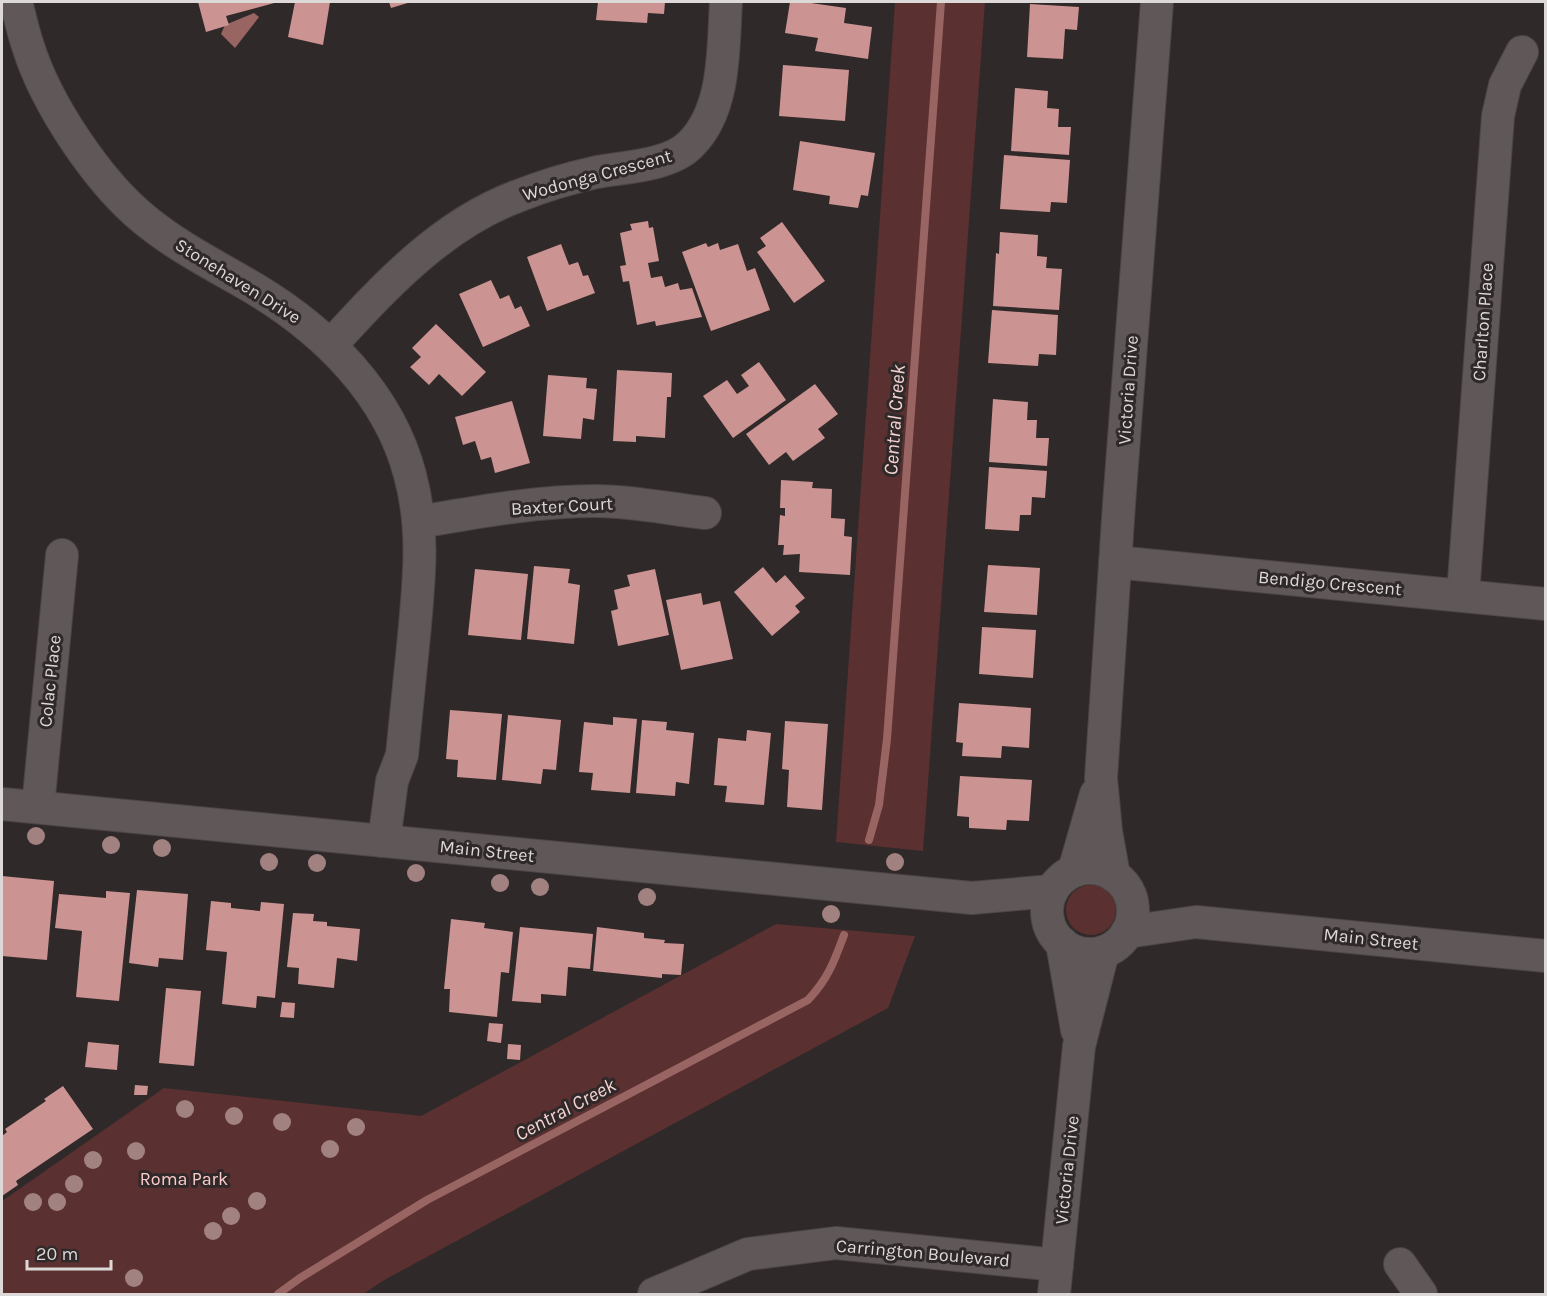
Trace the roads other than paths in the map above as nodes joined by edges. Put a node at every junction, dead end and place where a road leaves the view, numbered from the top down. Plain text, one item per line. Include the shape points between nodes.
1 (16, 2) edge
2 (726, 2) edge
3 (1157, 2) edge
4 (15, 51) edge
5 (1522, 52) dead end
6 (331, 345) junction
7 (705, 513) dead end
8 (419, 522) junction
9 (62, 555) dead end
10 (1115, 562) junction
11 (1463, 595) junction
12 (1545, 604) edge
13 (1101, 778) junction
14 (2, 804) edge
15 (38, 807) junction
16 (393, 841) junction
17 (1063, 881) junction
18 (1121, 883) junction
19 (972, 898) junction
20 (1197, 922) junction
21 (1127, 932) junction
22 (1055, 933) junction
23 (1103, 952) junction
24 (1545, 956) edge
25 (1079, 1046) junction
26 (1400, 1264) dead end
27 (1055, 1280) edge
28 (654, 1294) edge
29 (1421, 1294) edge

1 - 4 street, Stonehaven Drive
2 - 6 street, Wodonga Crescent via 721,72 713,108 690,147 638,167 597,172 550,185 476,216 436,242 383,289
3 - 10 street, Victoria Drive
4 - 6 street, Stonehaven Drive via 41,80 92,163 145,220 257,290
5 - 11 street, Charlton Place via 1505,85 1498,116
6 - 8 street, Stonehaven Drive via 373,396 390,426 410,475
7 - 8 street, Baxter Court via 617,502 568,502
8 - 16 street, Stonehaven Drive via 421,564 402,755 407,784
9 - 15 street, Colac Place
10 - 11 street, Bendigo Crescent
10 - 13 street, Victoria Drive
11 - 12 street, Bendigo Crescent
13 - 17 street, Victoria Drive
13 - 18 street, Victoria Drive via 1106,831
14 - 15 street, Main Street
15 - 16 street, Main Street
16 - 19 street, Main Street
17 - 18 street via 1088,868 1102,869
17 - 19 street, Main Street
17 - 22 street via 1047,912
18 - 20 street, Main Street
18 - 21 street via 1133,904
19 - 22 street, Main Street
20 - 21 street, Main Street
20 - 24 street, Main Street
21 - 23 street
22 - 23 street via 1074,951
22 - 25 street, Victoria Drive via 1071,988
23 - 25 street, Victoria Drive
25 - 27 street, Victoria Drive
26 - 29 street
27 - 28 street, Carrington Boulevard via 836,1243 748,1254

